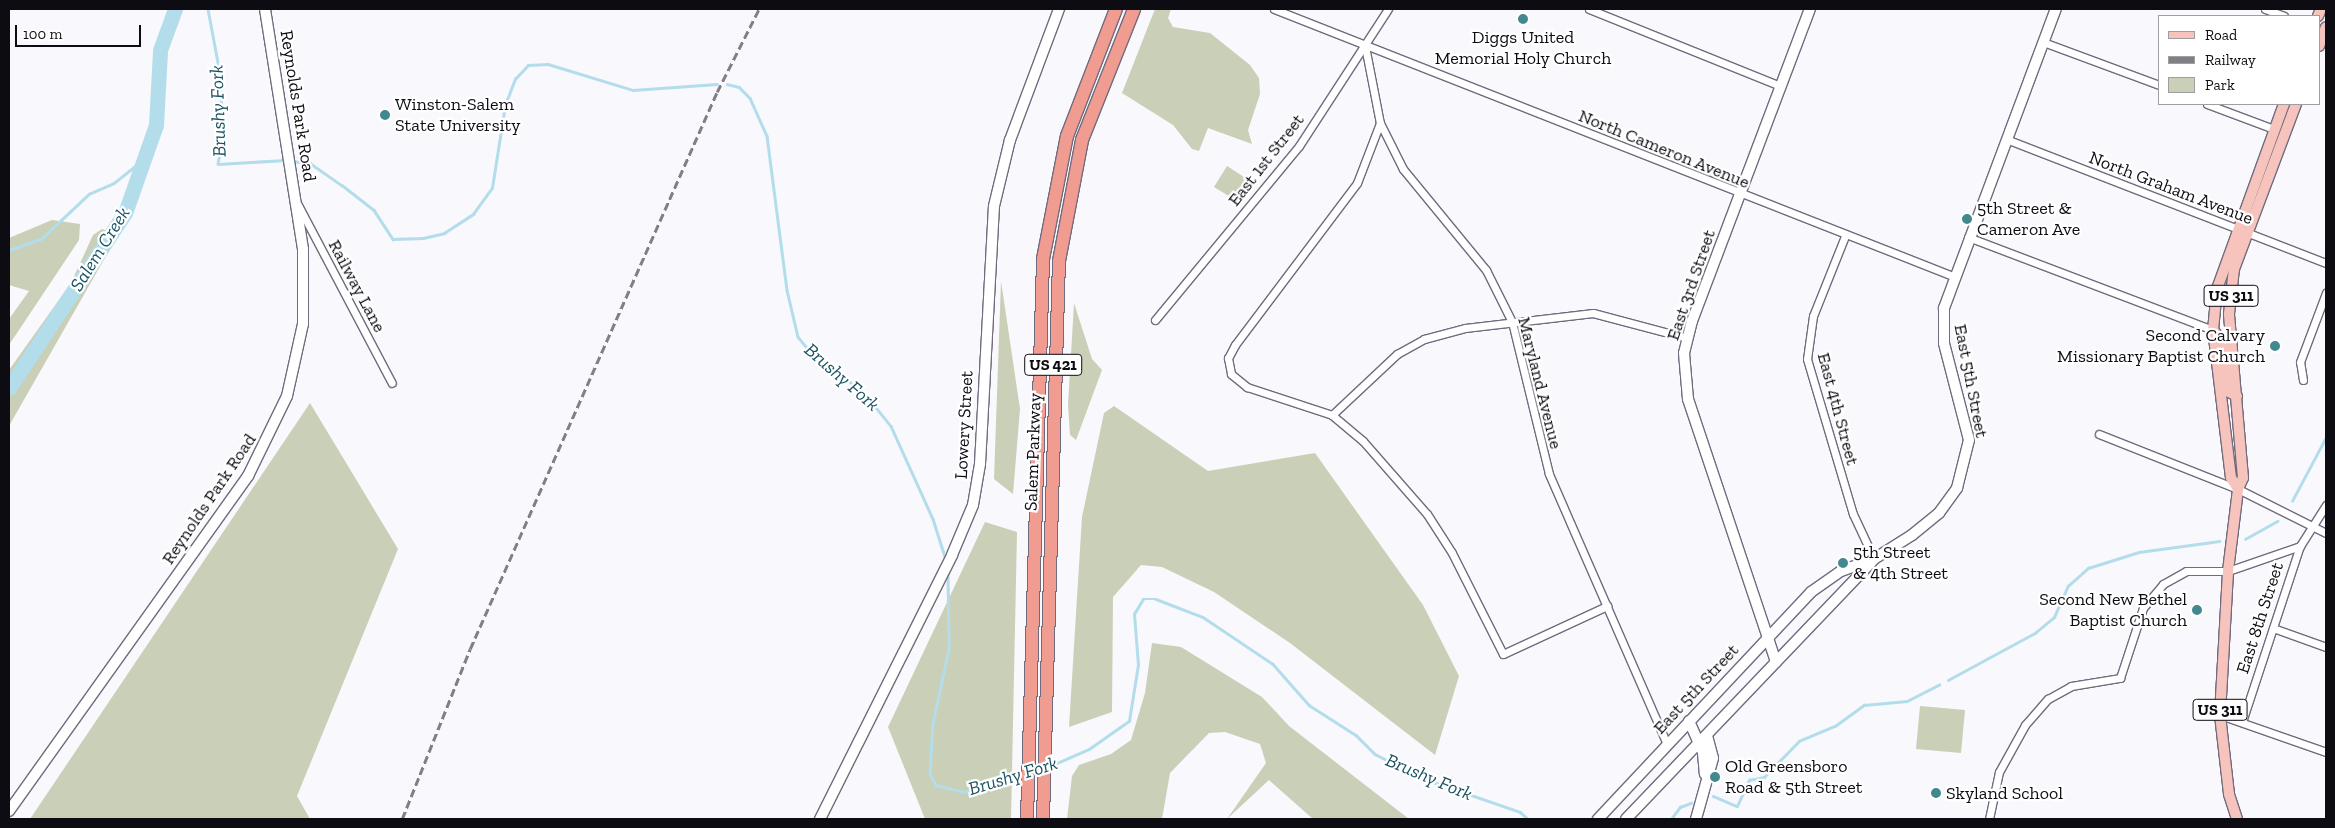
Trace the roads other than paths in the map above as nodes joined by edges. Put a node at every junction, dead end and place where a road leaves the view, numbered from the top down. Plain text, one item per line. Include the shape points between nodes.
1 (265, 9) edge
2 (1059, 9) edge
3 (1116, 9) edge
4 (1134, 9) edge
5 (1274, 9) edge
6 (1388, 9) edge
7 (1589, 9) edge
8 (1810, 9) edge
9 (2056, 9) edge
10 (2265, 9) edge
11 (2281, 15) edge
12 (2326, 27) edge
13 (2043, 42) junction
14 (2320, 43) edge
15 (1365, 46) junction
16 (2158, 85) edge
17 (1781, 86) junction
18 (2210, 105) edge
19 (2284, 105) edge
20 (2296, 105) edge
21 (1380, 124) junction
22 (2274, 129) junction
23 (2006, 139) junction
24 (1739, 196) junction
25 (297, 202) junction
26 (2241, 231) junction
27 (1845, 236) junction
28 (1968, 237) junction
29 (2326, 263) edge
30 (1953, 276) junction
31 (2326, 293) edge
32 (1155, 320) dead end
33 (1512, 322) junction
34 (2213, 330) junction
35 (1687, 338) junction
36 (2303, 380) dead end
37 (392, 383) dead end
38 (2238, 396) junction
39 (1332, 415) junction
40 (2099, 434) dead end
41 (2238, 490) junction
42 (2326, 504) edge
43 (2310, 525) junction
44 (2326, 533) edge
45 (2300, 546) junction
46 (1874, 559) junction
47 (2228, 571) junction
48 (1607, 606) junction
49 (2273, 628) junction
50 (1768, 636) junction
51 (2326, 647) edge
52 (1776, 662) junction
53 (2220, 715) junction
54 (1689, 721) junction
55 (2242, 722) junction
56 (1702, 739) junction
57 (1667, 744) junction
58 (2326, 752) edge
59 (9, 811) edge
60 (820, 819) edge
61 (1026, 819) edge
62 (1043, 819) edge
63 (1598, 819) edge
64 (1626, 819) edge
65 (1696, 819) edge
66 (1989, 819) edge
67 (2237, 819) edge

1 - 25 main road, Reynolds Park Road
2 - 60 main road, Lowery Street via 1010,140 994,206 980,464 973,505 960,539
3 - 61 highway, Salem Parkway / US 421 via 1076,107 1046,235 1039,321
4 - 62 highway, Salem Parkway / US 421 via 1090,112 1062,230 1054,322
5 - 15 street, North Cameron Avenue
6 - 15 street, East 1st Street
7 - 17 street
8 - 17 main road, East 3rd Street
9 - 13 main road, East 5th Street
10 - 11 street
12 - 14 main road
13 - 16 street
13 - 23 main road, East 5th Street
15 - 21 street, Maryland Avenue
15 - 24 street, North Cameron Avenue
15 - 32 street, East 1st Street via 1299,146
17 - 24 main road, East 3rd Street
18 - 22 street
19 - 22 main road, US 311
20 - 26 main road, US 311
21 - 33 street, Maryland Avenue via 1403,170 1486,270
21 - 39 street via 1357,183 1228,358 1231,374 1247,387
22 - 26 main road, US 311
23 - 26 street, North Graham Avenue
23 - 28 main road, East 5th Street
24 - 27 street, North Cameron Avenue
24 - 35 main road, East 3rd Street
25 - 37 street, Railway Lane
25 - 59 main road, Reynolds Park Road via 304,266 303,324 287,396 268,443
26 - 29 street, North Graham Avenue
26 - 34 main road, US 311 via 2217,289
26 - 38 main road, US 311 via 2229,314
27 - 30 street, North Cameron Avenue
27 - 46 street, East 4th Street via 1813,316 1807,359 1853,514
28 - 30 main road, East 5th Street
28 - 34 street
30 - 46 main road, East 5th Street via 1942,330 1968,428 1966,466 1957,488 1939,513
31 - 36 street via 2300,362
33 - 35 street via 1594,314
33 - 39 street via 1464,328 1410,346
33 - 48 street, Maryland Avenue via 1545,462
34 - 38 main road via 2222,342 2229,392
34 - 41 main road, US 311 via 2230,478
35 - 50 main road, East 3rd Street via 1684,368 1688,399
38 - 41 main road, US 311 via 2243,478
39 - 48 street via 1376,456 1427,514 1452,553 1503,654
40 - 41 street
41 - 43 street
41 - 47 main road, US 311
42 - 43 street, East 8th Street
43 - 44 street
43 - 45 street, East 8th Street
45 - 47 street
45 - 49 street, East 8th Street
46 - 50 main road, East 5th Street via 1820,584
46 - 52 main road, East 5th Street
47 - 53 main road, US 311
47 - 66 street via 2186,571 2172,577 2144,608 2120,678 2071,686 2037,710 2002,765
48 - 57 street, Maryland Avenue
49 - 51 street
49 - 55 street, East 8th Street
50 - 52 main road, East 3rd Street
50 - 54 main road, East 5th Street
52 - 56 main road, East 5th Street
53 - 55 street
53 - 67 main road, US 311 via 2229,794
54 - 56 main road
54 - 57 main road, East 5th Street
55 - 58 street
56 - 64 main road, East 5th Street
56 - 65 main road via 1713,755
57 - 63 main road, East 5th Street

